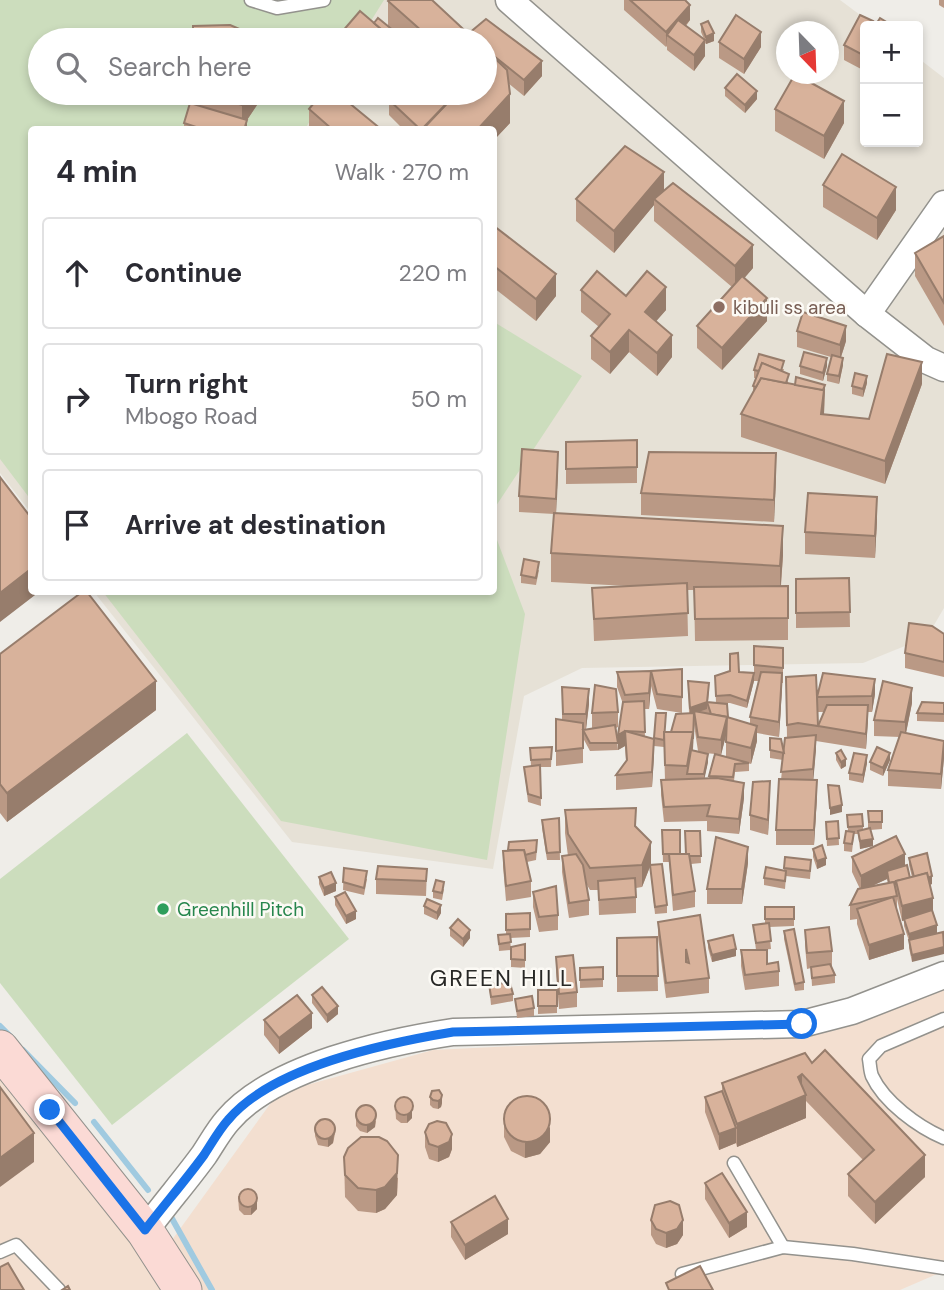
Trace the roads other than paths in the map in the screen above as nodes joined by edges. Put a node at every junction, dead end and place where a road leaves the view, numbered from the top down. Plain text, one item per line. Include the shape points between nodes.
1 (251, 0) edge
2 (324, 0) edge
3 (509, 0) edge
4 (944, 204) edge
5 (867, 314) junction
6 (944, 368) edge
7 (944, 975) edge
8 (944, 1019) edge
9 (0, 1049) edge
10 (944, 1138) edge
11 (734, 1163) dead end
12 (145, 1230) junction
13 (783, 1247) junction
14 (0, 1252) edge
15 (944, 1268) edge
16 (682, 1274) edge
17 (59, 1290) edge
18 (183, 1290) edge

1 - 2 lane via 277,8
3 - 5 street
4 - 5 street
5 - 6 street via 926,360
7 - 12 street via 852,1011 802,1024 453,1032 356,1052 275,1084 229,1118
8 - 10 lane via 881,1046 869,1059 872,1076 908,1118
9 - 12 street
11 - 13 lane
12 - 18 street
13 - 15 lane
13 - 16 lane
14 - 17 lane via 16,1245

